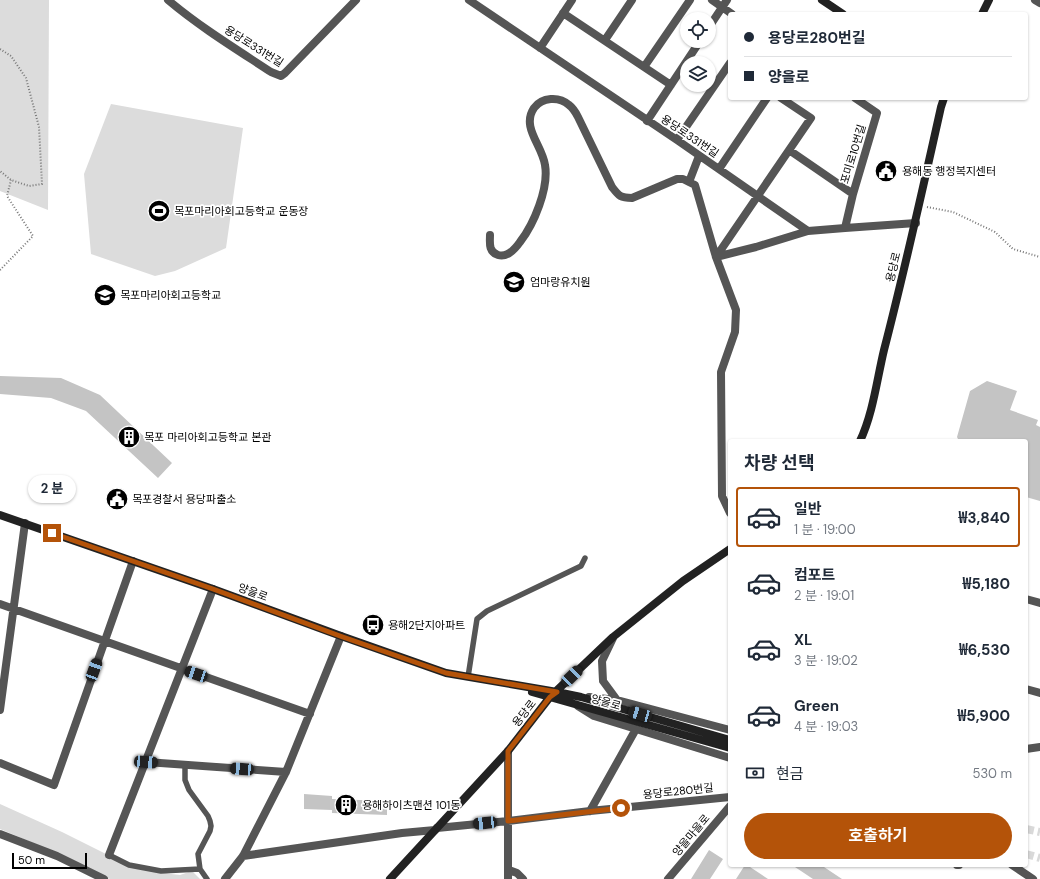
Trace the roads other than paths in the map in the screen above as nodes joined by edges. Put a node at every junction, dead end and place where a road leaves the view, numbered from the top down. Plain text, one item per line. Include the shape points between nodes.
1 (168, 0) edge
2 (356, 0) edge
3 (469, 0) edge
4 (572, 0) edge
5 (632, 0) edge
6 (690, 0) edge
7 (712, 0) edge
8 (822, 0) edge
9 (989, 0) edge
10 (1035, 0) edge
11 (1040, 3) edge
12 (725, 4) edge
13 (840, 12) edge
14 (983, 12) edge
15 (563, 13) junction
16 (716, 17) edge
17 (605, 40) junction
18 (540, 48) junction
19 (695, 48) edge
20 (728, 66) edge
21 (644, 67) junction
22 (671, 85) junction
23 (766, 100) edge
24 (784, 100) edge
25 (858, 100) edge
26 (943, 100) edge
27 (647, 121) junction
28 (677, 140) junction
29 (789, 150) junction
30 (699, 156) junction
31 (719, 169) junction
32 (689, 182) junction
33 (853, 194) junction
34 (757, 197) junction
35 (916, 223) junction
36 (845, 228) junction
37 (808, 231) junction
38 (490, 234) dead end
39 (716, 257) junction
40 (861, 439) edge
41 (728, 509) edge
42 (0, 515) edge
43 (25, 523) junction
44 (728, 550) edge
45 (585, 558) dead end
46 (133, 560) junction
47 (213, 589) junction
48 (1028, 600) edge
49 (1040, 603) edge
50 (0, 604) edge
51 (14, 609) junction
52 (340, 636) junction
53 (613, 637) junction
54 (105, 641) junction
55 (182, 669) junction
56 (468, 677) junction
57 (1028, 690) edge
58 (1040, 693) edge
59 (554, 694) junction
60 (581, 696) junction
61 (617, 700) junction
62 (576, 704) junction
63 (0, 710) edge
64 (310, 714) junction
65 (728, 729) edge
66 (636, 730) junction
67 (728, 739) edge
68 (728, 747) edge
69 (1040, 747) edge
70 (1028, 749) edge
71 (508, 751) junction
72 (728, 757) edge
73 (146, 762) junction
74 (0, 763) edge
75 (185, 765) junction
76 (286, 772) junction
77 (728, 797) edge
78 (728, 808) edge
79 (590, 810) junction
80 (508, 821) junction
81 (436, 829) junction
82 (0, 834) edge
83 (109, 856) joint
84 (243, 856) junction
85 (1015, 867) edge
86 (200, 869) junction
87 (509, 870) junction
88 (104, 879) edge
89 (207, 879) edge
90 (225, 879) edge
91 (390, 879) edge
92 (508, 879) edge
93 (523, 879) edge
94 (668, 879) edge
95 (1033, 879) edge

1 - 2 street, 용당로331번길 via 226,42 281,76
3 - 18 street, 용당로331번길
4 - 15 street
5 - 17 street
6 - 21 street
7 - 12 street
8 - 13 street
9 - 14 street
10 - 11 street
12 - 16 street
15 - 17 street
15 - 18 street
17 - 21 street
18 - 27 street, 용당로331번길
19 - 22 street
20 - 28 street
21 - 22 street
22 - 27 street
23 - 31 street
24 - 29 street via 811,118
25 - 33 street, 포미로10번길 via 877,113
26 - 35 street, 용당로
27 - 28 street, 용당로331번길
28 - 30 street, 용당로331번길
29 - 33 street
29 - 34 street
30 - 31 street, 용당로331번길
30 - 32 street
31 - 34 street, 용당로331번길
32 - 38 street via 677,179 632,198 619,196 572,108 564,102 546,99 537,104 530,118 531,132 546,172 536,214 524,238 507,255 493,252 490,248
32 - 39 street via 695,185
33 - 36 street, 포미로10번길
34 - 37 street, 용당로331번길
34 - 39 street
35 - 36 street
35 - 40 street, 용당로 via 868,420
36 - 37 street
37 - 39 street
39 - 41 street via 736,310 735,332 721,372 722,496
42 - 43 street, 양을로
43 - 46 street, 양을로
43 - 51 street
44 - 53 street, 용당로 via 683,581
45 - 56 lane via 581,566 487,611 477,619
46 - 47 street, 양을로
46 - 54 street
47 - 52 street, 양을로
47 - 55 street
48 - 49 street
50 - 51 street
51 - 54 street
51 - 63 street
52 - 56 street, 양을로 via 446,673
52 - 64 street
53 - 59 street, 용당로
53 - 61 street via 602,661 603,681
54 - 55 street
54 - 74 street via 54,785
55 - 64 street
55 - 73 street
56 - 59 street, 양을로
57 - 58 street
59 - 60 street, 양을로
59 - 62 street, 양을로
59 - 71 street, 용당로
60 - 61 street
60 - 67 street, 양을로
61 - 65 street
62 - 66 street via 594,716
62 - 68 street, 양을로
64 - 76 street
66 - 72 street
66 - 79 street
69 - 70 street
71 - 80 street
71 - 81 street, 용당로
73 - 75 street
73 - 83 street
75 - 76 street
75 - 86 lane via 185,780 189,790 208,816 211,826 198,854
76 - 84 street
77 - 79 street, 용당로280번길
78 - 94 street, 양을마을로
79 - 80 street, 용당로280번길
80 - 81 street, 용당로280번길
80 - 87 street
81 - 84 street, 용당로280번길
81 - 91 street, 용당로
82 - 88 street via 57,856
83 - 86 lane via 129,864 161,871
84 - 90 street
85 - 95 street
86 - 89 lane
87 - 92 street
87 - 93 street

